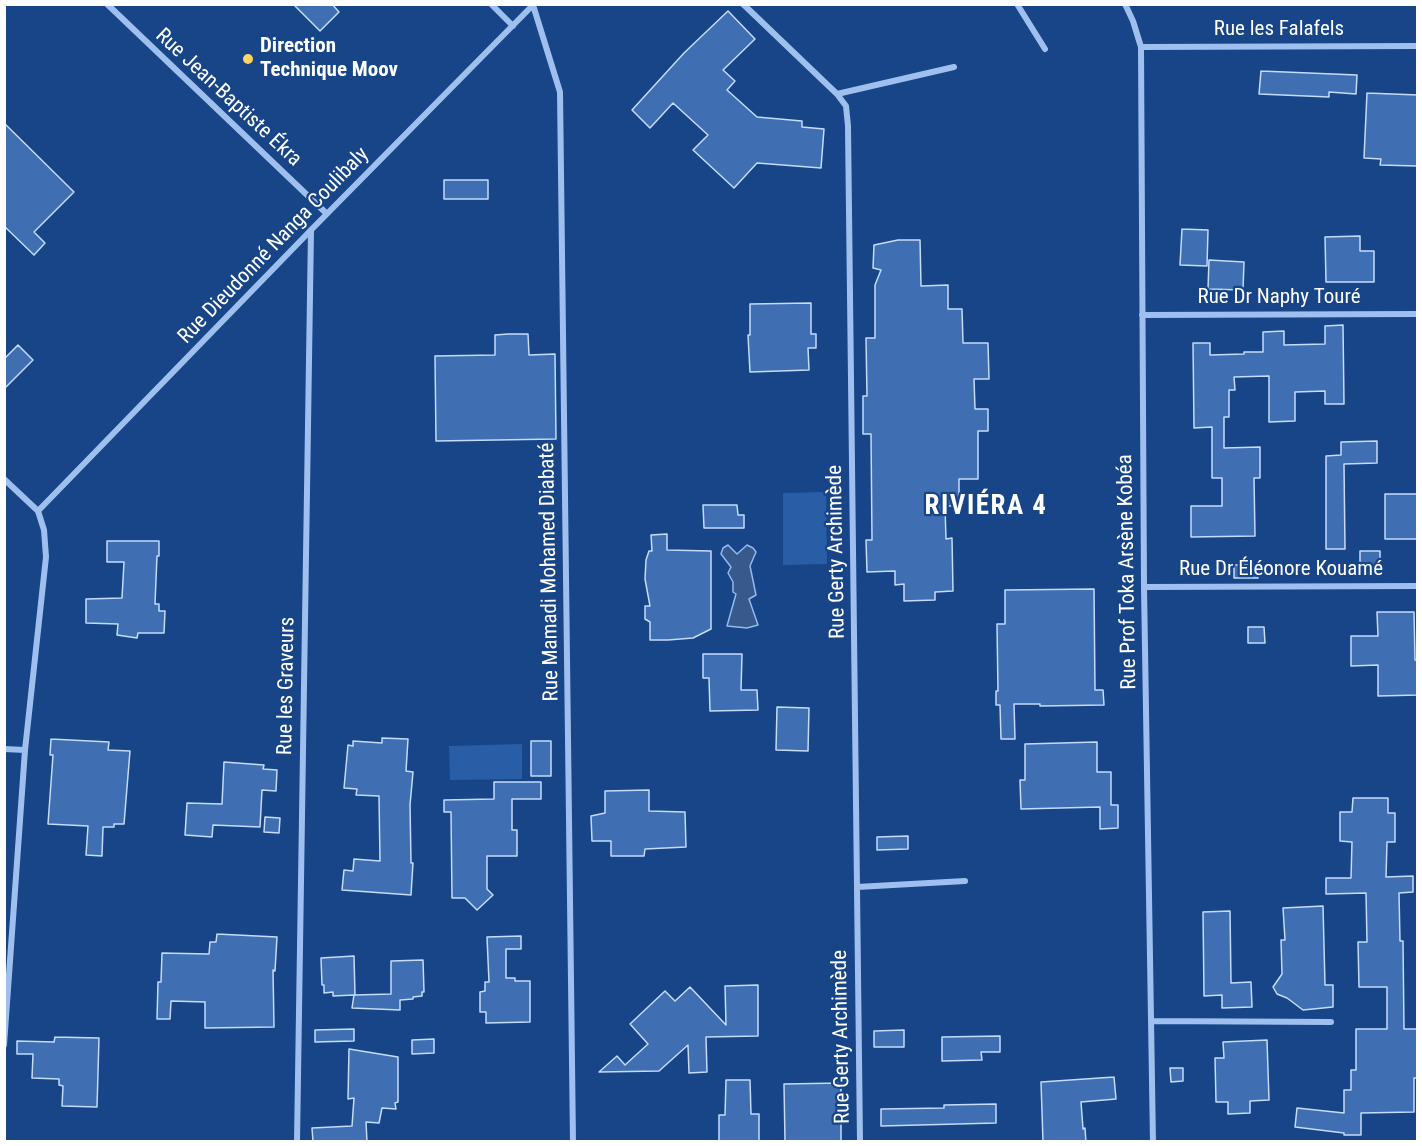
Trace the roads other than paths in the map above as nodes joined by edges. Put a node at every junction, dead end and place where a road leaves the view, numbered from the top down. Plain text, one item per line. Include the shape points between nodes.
1 (107, 4) edge
2 (491, 4) edge
3 (743, 4) edge
4 (1017, 4) edge
5 (1125, 4) edge
6 (534, 5) edge
7 (513, 26) junction
8 (1418, 46) edge
9 (1141, 47) junction
10 (1045, 49) dead end
11 (954, 67) dead end
12 (837, 94) junction
13 (327, 214) junction
14 (311, 230) junction
15 (1418, 314) edge
16 (1142, 315) junction
17 (4, 479) edge
18 (38, 511) junction
19 (1418, 586) edge
20 (1144, 587) junction
21 (4, 749) edge
22 (25, 750) junction
23 (965, 881) dead end
24 (857, 887) junction
25 (1151, 1022) junction
26 (1331, 1022) dead end
27 (5, 1037) edge
28 (4, 1045) edge
29 (297, 1142) edge
30 (573, 1142) edge
31 (860, 1142) edge
32 (1153, 1142) edge

1 - 13 street, Rue Jean-Baptiste Ékra
2 - 7 street
3 - 12 street, Rue Gerty Archimède
4 - 10 street
5 - 9 street, Rue Prof Toka Arsène Kobéa
6 - 7 street, Rue Dieudonné Nanga Coulibaly
6 - 30 street, Rue Mamadi Mohamed Diabaté via 560,92
7 - 13 street, Rue Dieudonné Nanga Coulibaly
8 - 9 street, Rue les Falafels
9 - 16 street, Rue Prof Toka Arsène Kobéa
11 - 12 street
12 - 24 street, Rue Gerty Archimède via 846,106 848,126
13 - 14 street, Rue Dieudonné Nanga Coulibaly
14 - 18 street, Rue Dieudonné Nanga Coulibaly
14 - 29 street, Rue les Graveurs
15 - 16 street, Rue Dr Naphy Touré
16 - 20 street, Rue Prof Toka Arsène Kobéa
17 - 18 street
18 - 22 street via 46,557
19 - 20 street, Rue Dr Éléonore Kouamé
20 - 25 street, Rue Prof Toka Arsène Kobéa
21 - 22 street
22 - 27 street
23 - 24 street
24 - 31 street, Rue Gerty Archimède
25 - 26 street
25 - 32 street, Rue Prof Toka Arsène Kobéa
27 - 28 street

